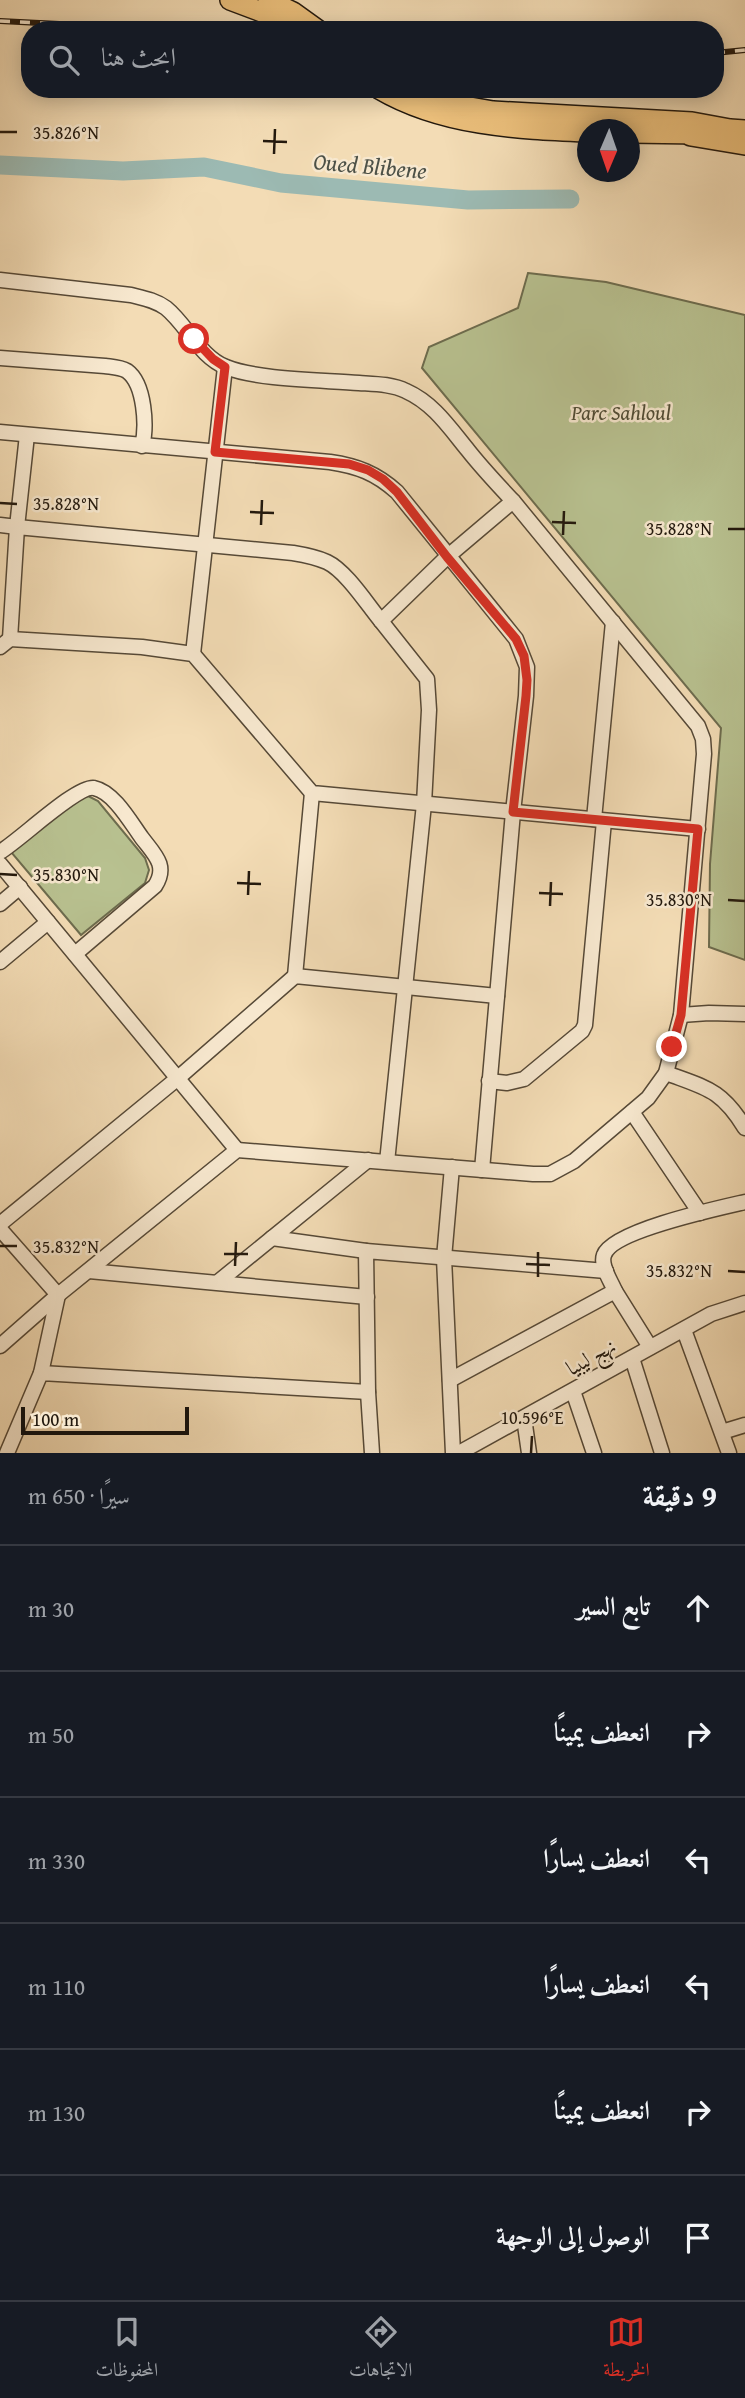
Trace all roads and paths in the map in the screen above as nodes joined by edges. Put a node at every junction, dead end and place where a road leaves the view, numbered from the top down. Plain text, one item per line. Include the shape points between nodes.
1 (230, 0) edge
2 (268, 0) edge
3 (279, 21) edge
4 (306, 21) edge
5 (397, 98) edge
6 (436, 98) edge
7 (577, 132) edge
8 (640, 133) edge
9 (740, 134) edge
10 (691, 135) joint
11 (0, 280) edge
12 (0, 358) edge
13 (225, 367) junction
14 (0, 432) edge
15 (27, 435) junction
16 (142, 446) junction
17 (215, 452) junction
18 (513, 501) junction
19 (0, 525) edge
20 (18, 527) junction
21 (206, 545) junction
22 (447, 557) junction
23 (381, 621) junction
24 (613, 622) junction
25 (5, 643) edge
26 (193, 654) junction
27 (312, 793) junction
28 (424, 804) junction
29 (513, 812) junction
30 (599, 820) junction
31 (698, 829) junction
32 (0, 852) edge
33 (0, 864) edge
34 (20, 887) junction
35 (0, 904) edge
36 (48, 922) junction
37 (75, 954) junction
38 (0, 962) edge
39 (295, 976) junction
40 (404, 986) junction
41 (498, 996) junction
42 (745, 1014) edge
43 (681, 1015) junction
44 (666, 1073) junction
45 (178, 1078) junction
46 (489, 1081) junction
47 (632, 1112) junction
48 (745, 1128) edge
49 (237, 1150) junction
50 (368, 1160) junction
51 (387, 1162) junction
52 (452, 1167) junction
53 (482, 1170) junction
54 (745, 1202) edge
55 (700, 1213) junction
56 (0, 1226) edge
57 (272, 1238) junction
58 (366, 1251) junction
59 (444, 1258) junction
60 (89, 1271) junction
61 (606, 1271) junction
62 (218, 1282) junction
63 (615, 1291) junction
64 (58, 1295) junction
65 (367, 1297) junction
66 (745, 1303) edge
67 (684, 1330) junction
68 (0, 1346) edge
69 (650, 1348) junction
70 (632, 1358) junction
71 (41, 1373) junction
72 (450, 1380) junction
73 (573, 1391) junction
74 (368, 1392) junction
75 (524, 1418) junction
76 (745, 1425) edge
77 (722, 1432) junction
78 (7, 1453) edge
79 (372, 1453) edge
80 (453, 1453) edge
81 (459, 1453) edge
82 (529, 1453) edge
83 (594, 1453) edge
84 (662, 1453) edge
85 (729, 1453) edge

1 - 3 main road
2 - 4 main road
5 - 7 main road via 450,118
6 - 9 main road via 493,111 692,122
8 - 10 main road
9 - 10 highway
11 - 13 street via 152,300
12 - 16 street via 126,371 136,383 143,410
13 - 17 street
13 - 18 street via 404,389 446,421
14 - 15 street
15 - 16 street
15 - 20 street
16 - 17 street
17 - 21 street
17 - 22 street via 330,462 368,470 397,492
18 - 22 street
18 - 24 street
19 - 20 street
20 - 21 street
20 - 25 street
21 - 23 street via 293,553 329,563
21 - 26 street
22 - 23 street
22 - 29 street via 509,631 524,656 526,696
23 - 28 street via 427,679
24 - 30 street
24 - 31 street via 698,726 704,754
25 - 26 street via 142,647
26 - 27 street
27 - 28 street
27 - 39 street
28 - 29 street
28 - 40 street
29 - 30 street
29 - 41 street
30 - 31 street
30 - 46 street via 585,1025 524,1079
31 - 43 street
32 - 37 street via 87,788 103,792 115,802 145,841 161,869 155,886
33 - 34 street
34 - 35 street
34 - 36 street
36 - 37 street
36 - 38 street
37 - 45 street
39 - 40 street
39 - 45 street
40 - 41 street
40 - 51 street
41 - 46 street
42 - 43 street
43 - 44 street
44 - 47 street
44 - 48 street via 714,1091 734,1109
45 - 49 street
45 - 56 street
46 - 53 street
47 - 53 street via 574,1161 550,1174
47 - 55 street
49 - 50 street
49 - 60 street
50 - 51 street
50 - 57 street
51 - 52 street
52 - 53 street
52 - 59 street
54 - 55 street
55 - 61 street via 611,1245 604,1254
56 - 64 street
57 - 58 street
57 - 62 street
58 - 59 street
58 - 65 street
59 - 61 street
59 - 72 street
60 - 62 street
60 - 64 street
61 - 63 street
62 - 65 street
63 - 69 street
63 - 72 street
64 - 68 street
64 - 71 street
65 - 74 street
66 - 67 street, نهج ليبيا via 711,1314
67 - 69 street, نهج ليبيا
67 - 77 street
69 - 70 street, نهج ليبيا
70 - 73 street, نهج ليبيا
70 - 84 street
71 - 74 street
71 - 78 street
72 - 80 street
73 - 75 street, نهج ليبيا
73 - 83 street
74 - 79 street
75 - 81 street, نهج ليبيا
75 - 82 street
76 - 77 street
77 - 85 street

